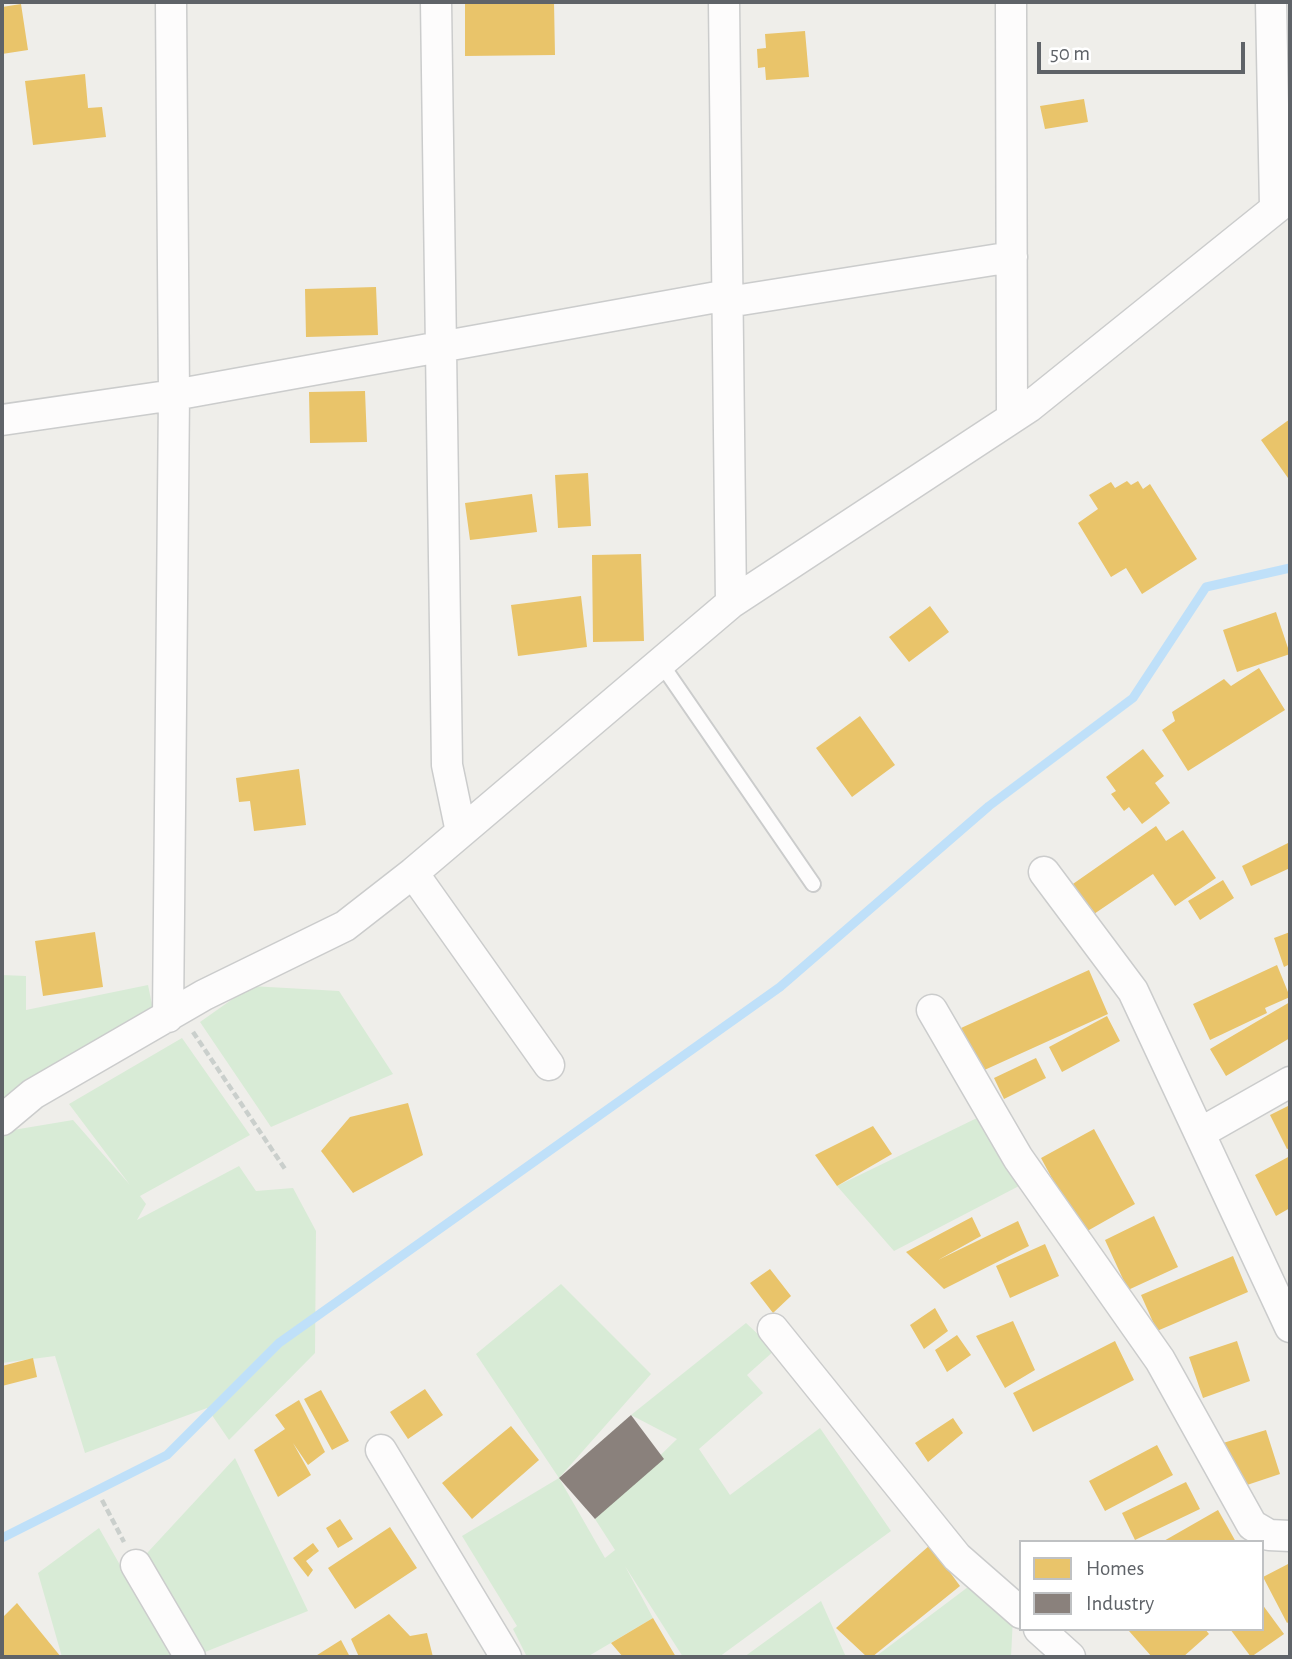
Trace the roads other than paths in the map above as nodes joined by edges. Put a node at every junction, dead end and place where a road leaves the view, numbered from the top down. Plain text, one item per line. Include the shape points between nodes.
1 (171, 2) edge
2 (436, 2) edge
3 (724, 2) edge
4 (1011, 2) edge
5 (1271, 2) edge
6 (1283, 202) edge
7 (1012, 257) junction
8 (728, 298) junction
9 (442, 348) junction
10 (174, 396) junction
11 (1012, 417) junction
12 (2, 421) edge
13 (731, 603) junction
14 (660, 662) junction
15 (461, 832) junction
16 (1044, 872) dead end
17 (413, 873) junction
18 (813, 884) dead end
19 (932, 1010) dead end
20 (174, 1014) junction
21 (549, 1065) dead end
22 (1290, 1082) edge
23 (2, 1119) edge
24 (1200, 1133) junction
25 (1290, 1327) edge
26 (773, 1329) dead end
27 (381, 1450) dead end
28 (1290, 1536) edge
29 (135, 1565) road end
30 (1019, 1611) edge
31 (1041, 1631) edge
32 (190, 1657) edge
33 (506, 1657) edge
34 (1070, 1657) edge

1 - 10 street
2 - 9 street
3 - 8 street
4 - 7 street
5 - 6 street
6 - 11 street
7 - 8 street
7 - 11 street
8 - 9 street
8 - 13 street
9 - 10 street
9 - 15 street via 447,765
10 - 12 street
10 - 20 street
11 - 13 street
13 - 14 street
14 - 15 street
14 - 18 lane
15 - 17 street
16 - 24 street via 1133,991
17 - 20 street via 345,926
17 - 21 street
19 - 28 street via 1018,1158 1160,1360 1252,1525 1269,1535
20 - 23 street via 33,1094
22 - 24 street
24 - 25 street
26 - 30 street via 957,1557
27 - 33 street
29 - 32 street
31 - 34 street

